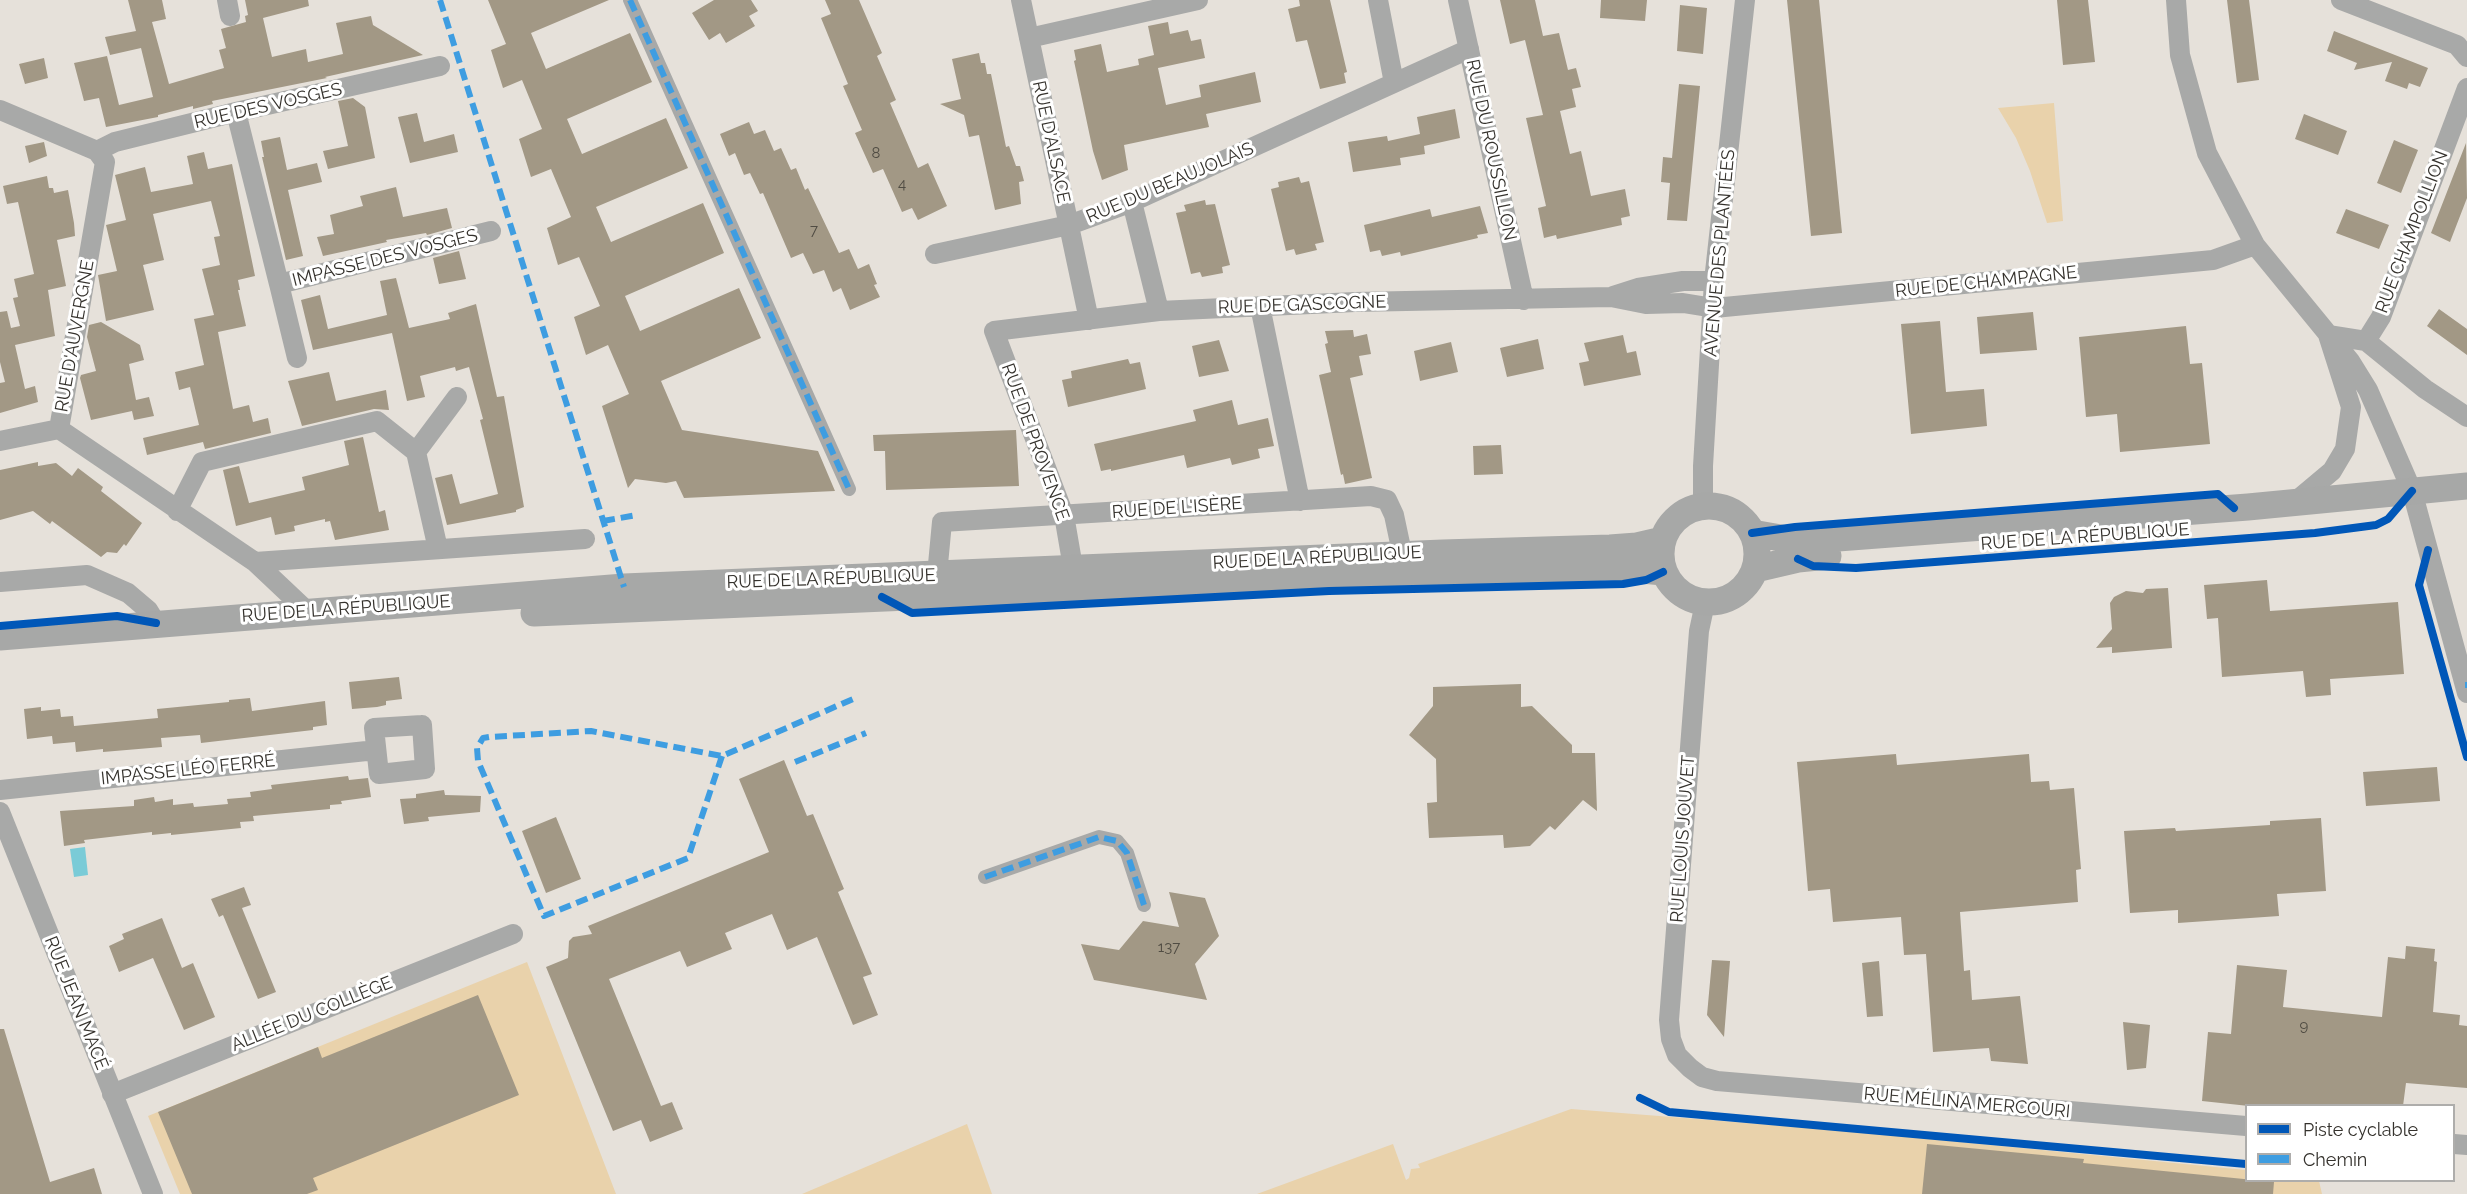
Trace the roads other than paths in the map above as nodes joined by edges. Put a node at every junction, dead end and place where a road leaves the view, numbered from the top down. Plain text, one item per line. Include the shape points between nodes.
1 (630, 0) edge
2 (1021, 0) edge
3 (1198, 0) edge
4 (1378, 0) edge
5 (1458, 0) edge
6 (1744, 0) edge
7 (2176, 0) edge
8 (2341, 0) edge
9 (1029, 38) junction
10 (1469, 49) junction
11 (2467, 57) edge
12 (440, 66) dead end
13 (1394, 82) junction
14 (2467, 88) edge
15 (0, 110) edge
16 (236, 112) junction
17 (97, 151) junction
18 (1132, 202) junction
19 (1069, 225) junction
20 (491, 231) dead end
21 (2255, 245) junction
22 (935, 254) dead end
23 (1714, 281) junction
24 (279, 284) junction
25 (1611, 297) junction
26 (1524, 300) junction
27 (1260, 306) junction
28 (1714, 308) junction
29 (1159, 310) junction
30 (1089, 320) junction
31 (994, 331) joint
32 (2328, 335) junction
33 (2366, 341) junction
34 (297, 358) dead end
35 (457, 397) dead end
36 (2467, 417) edge
37 (59, 429) junction
38 (0, 441) edge
39 (416, 452) junction
40 (2467, 486) edge
41 (849, 489) dead end
42 (2412, 491) junction
43 (1300, 501) junction
44 (2295, 502) junction
45 (1703, 506) junction
46 (177, 511) junction
47 (1064, 515) junction
48 (1752, 533) junction
49 (585, 538) dead end
50 (1663, 540) junction
51 (438, 549) junction
52 (255, 561) junction
53 (1405, 565) junction
54 (1755, 568) junction
55 (1663, 572) junction
56 (937, 575) junction
57 (1075, 579) junction
58 (0, 582) edge
59 (582, 601) junction
60 (1705, 603) junction
61 (308, 612) junction
62 (156, 623) junction
63 (0, 637) edge
64 (0, 651) edge
65 (2467, 693) edge
66 (376, 750) dead end
67 (0, 790) edge
68 (0, 812) edge
69 (985, 877) dead end
70 (1144, 905) dead end
71 (513, 934) dead end
72 (1690, 1068) joint
73 (112, 1094) junction
74 (2245, 1126) edge
75 (153, 1194) edge

1 - 41 street
2 - 9 street, RUE D'ALSACE
3 - 9 street
4 - 13 street
5 - 10 street, RUE DU ROUSSILLON
6 - 23 street, AVENUE DES PLANTÉES
7 - 21 street via 2180,55 2206,153
8 - 11 street via 2457,45
9 - 19 street, RUE D'ALSACE
10 - 13 street, RUE DU BEAUJOLAIS
10 - 26 street, RUE DU ROUSSILLON
12 - 16 street, RUE DES VOSGES
13 - 18 street, RUE DU BEAUJOLAIS
14 - 33 street, RUE CHAMPOLLION via 2381,317
15 - 17 street
16 - 17 street, RUE DES VOSGES via 115,142
16 - 24 street, IMPASSE DES VOSGES
17 - 37 street, RUE D'AUVERGNE via 105,162 103,186
18 - 19 street, RUE DU BEAUJOLAIS
18 - 29 street
19 - 22 street, RUE DU BEAUJOLAIS
19 - 30 street, RUE D'ALSACE
20 - 24 street, IMPASSE DES VOSGES
21 - 28 street, RUE DE CHAMPAGNE via 2213,260
21 - 32 street
23 - 25 street, RUE DE GASCOGNE via 1683,281
23 - 28 street, AVENUE DES PLANTÉES
24 - 34 street, IMPASSE DES VOSGES
25 - 26 street, RUE DE GASCOGNE
25 - 28 street, RUE DE GASCOGNE via 1646,304 1683,303
26 - 27 street, RUE DE GASCOGNE
27 - 29 street, RUE DE GASCOGNE
27 - 43 street
28 - 45 street, AVENUE DES PLANTÉES
29 - 30 street, RUE DE GASCOGNE
30 - 31 street, RUE DE GASCOGNE
31 - 47 street, RUE DE PROVENCE
32 - 33 street
32 - 42 street via 2368,390
32 - 44 street via 2351,407 2345,449 2331,471
33 - 36 street
35 - 39 street
37 - 38 street
37 - 46 street, RUE D'AUVERGNE
39 - 46 street via 377,421 202,462
39 - 51 street
40 - 42 main road, RUE DE LA RÉPUBLIQUE
42 - 44 main road, RUE DE LA RÉPUBLIQUE
42 - 54 main road, RUE DE LA RÉPUBLIQUE via 2271,523 1798,559
42 - 65 street
43 - 47 street, RUE DE L'ISÈRE
43 - 53 street, RUE DE L'ISÈRE via 1371,496 1387,500
44 - 48 main road, RUE DE LA RÉPUBLIQUE via 1798,541
45 - 48 main road via 1732,512
45 - 50 main road via 1678,517
46 - 52 street, RUE D'AUVERGNE
47 - 56 street, RUE DE L'ISÈRE via 942,522
47 - 57 street, RUE DE PROVENCE
48 - 54 main road via 1757,550
49 - 51 street
50 - 53 main road, RUE DE LA RÉPUBLIQUE via 1637,546
50 - 55 main road
51 - 52 street
52 - 61 street, RUE D'AUVERGNE
53 - 55 main road, RUE DE LA RÉPUBLIQUE via 1611,567
53 - 57 main road, RUE DE LA RÉPUBLIQUE
54 - 60 main road via 1751,579 1736,594
55 - 60 main road via 1680,593
56 - 57 main road, RUE DE LA RÉPUBLIQUE
56 - 59 main road, RUE DE LA RÉPUBLIQUE via 624,587
57 - 59 main road, RUE DE LA RÉPUBLIQUE
58 - 62 street via 87,576 128,592
59 - 61 main road, RUE DE LA RÉPUBLIQUE
59 - 64 main road, RUE DE LA RÉPUBLIQUE via 361,623
60 - 72 street, RUE LOUIS JOUVET via 1699,632 1669,1020 1677,1055
61 - 62 main road, RUE DE LA RÉPUBLIQUE
62 - 63 main road, RUE DE LA RÉPUBLIQUE
66 - 67 street, IMPASSE LÉO FERRÉ
68 - 73 street, RUE JEAN MACÉ
69 - 70 street via 1099,837 1117,840 1128,853
71 - 73 street, ALLÉE DU COLLÈGE
72 - 74 street, RUE MÉLINA MERCOURI via 1717,1081
73 - 75 street, RUE JEAN MACÉ

